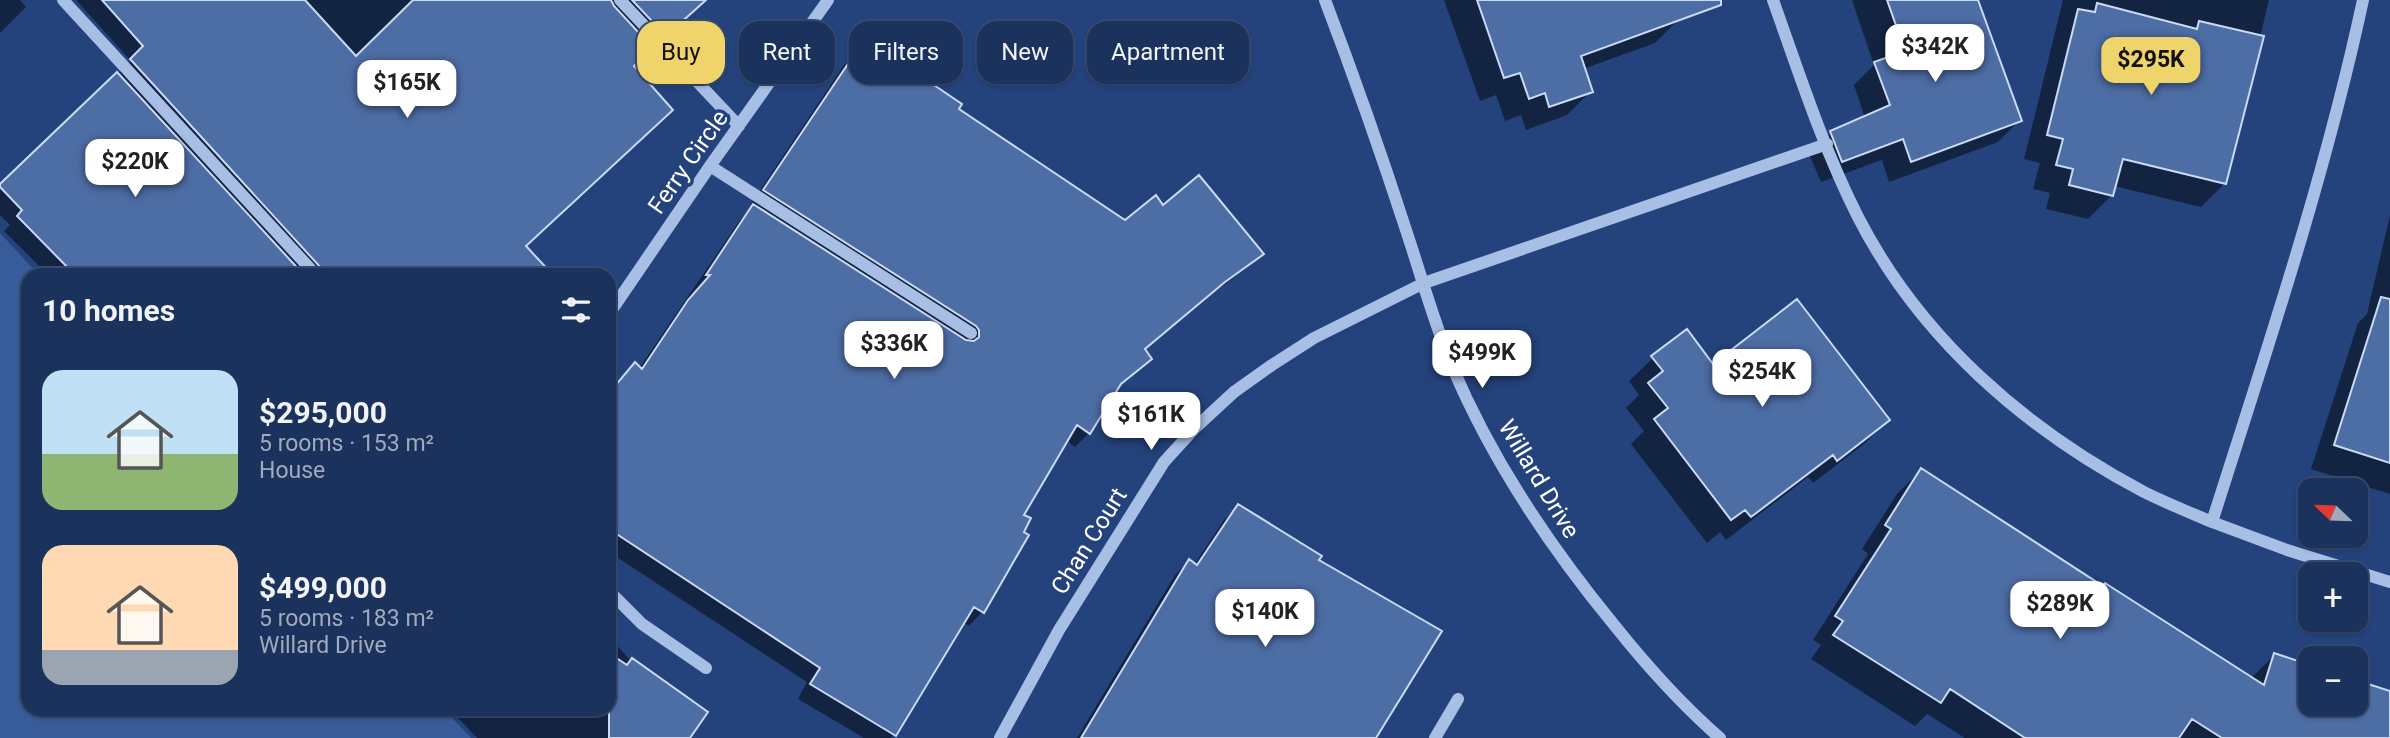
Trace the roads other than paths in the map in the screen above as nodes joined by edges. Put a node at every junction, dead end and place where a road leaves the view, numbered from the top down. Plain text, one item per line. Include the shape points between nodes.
1 (63, 0) edge
2 (620, 0) edge
3 (828, 0) edge
4 (1325, 0) edge
5 (1773, 0) edge
6 (2363, 0) edge
7 (739, 126) junction
8 (1827, 144) junction
9 (710, 166) junction
10 (310, 268) edge
11 (1424, 283) junction
12 (616, 304) edge
13 (971, 333) dead end
14 (2212, 522) junction
15 (2390, 582) edge
16 (616, 597) edge
17 (706, 668) dead end
18 (1458, 699) dead end
19 (1000, 738) edge
20 (1435, 738) edge
21 (1720, 738) edge

1 - 10 street
2 - 7 street
3 - 7 street, Ferry Circle
4 - 11 street, Willard Drive
5 - 8 street
6 - 14 street via 2300,245
7 - 9 street, Ferry Circle
8 - 11 street, Chan Court
8 - 14 street via 1866,230 1898,283 1947,345 2027,418 2086,459 2146,493
9 - 12 street, Ferry Circle
9 - 13 street
11 - 19 street, Chan Court via 1314,338 1234,392 1195,428 1141,497 1059,630
11 - 21 street, Willard Drive via 1452,365 1508,478 1589,595 1642,660
14 - 15 street
16 - 17 street via 642,624
18 - 20 street

